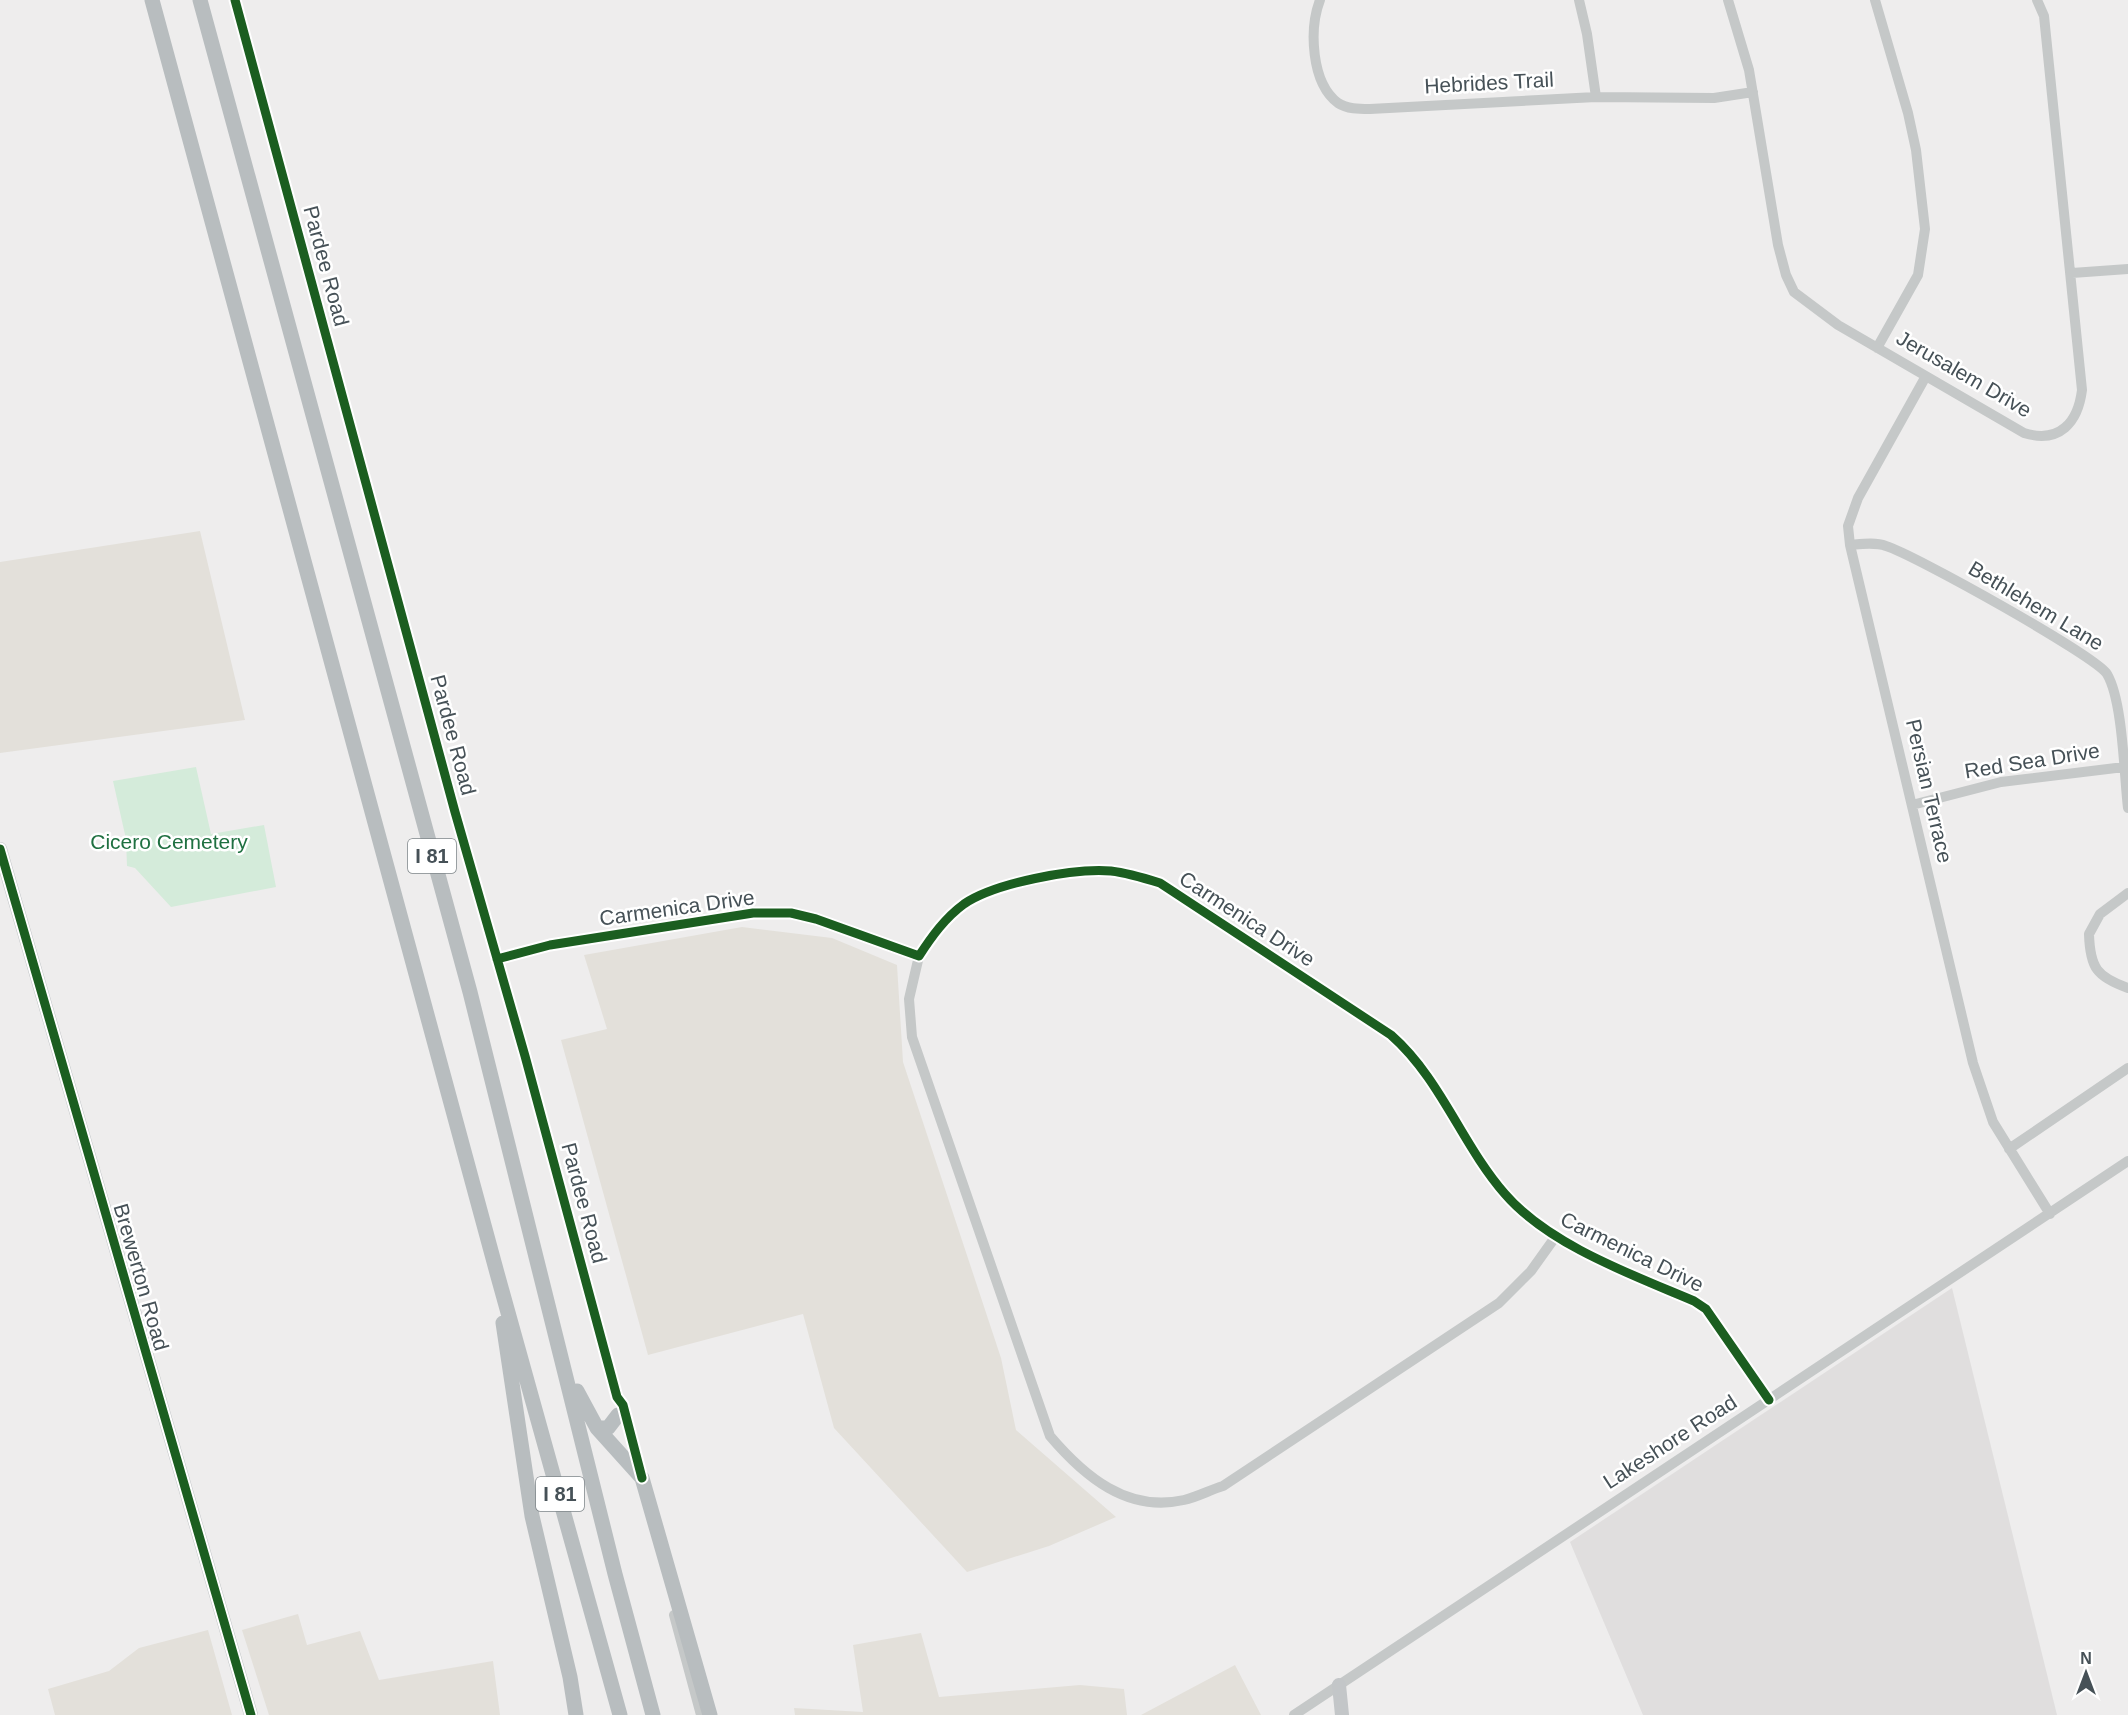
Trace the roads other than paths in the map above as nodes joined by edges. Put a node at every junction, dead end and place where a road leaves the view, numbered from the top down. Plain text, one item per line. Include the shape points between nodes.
1 (152, 0) edge
2 (200, 0) edge
3 (235, 0) edge
4 (1320, 0) edge
5 (1579, 0) edge
6 (1728, 0) edge
7 (2037, 0) edge
8 (1877, 1) edge
9 (1753, 92) junction
10 (1596, 97) junction
11 (2128, 269) edge
12 (2072, 273) junction
13 (1877, 348) junction
14 (1926, 376) junction
15 (1850, 544) junction
16 (2124, 767) junction
17 (1912, 805) junction
18 (2128, 808) edge
19 (0, 849) edge
20 (2128, 893) edge
21 (919, 956) junction
22 (497, 959) junction
23 (2128, 988) edge
24 (2128, 1068) edge
25 (2009, 1149) junction
26 (2128, 1161) edge
27 (2050, 1214) junction
28 (1556, 1236) junction
29 (497, 1273) junction
30 (558, 1342) junction
31 (617, 1397) junction
32 (1769, 1400) junction
33 (618, 1415) junction
34 (597, 1428) junction
35 (631, 1463) junction
36 (642, 1478) junction
37 (1338, 1685) junction
38 (251, 1715) edge
39 (576, 1715) edge
40 (620, 1715) edge
41 (653, 1715) edge
42 (701, 1715) edge
43 (710, 1715) edge
44 (1294, 1715) edge
45 (1342, 1715) edge

1 - 29 highway, I 81
2 - 30 highway, I 81 via 467,981
3 - 22 street, Pardee Road
4 - 10 street, Hebrides Trail via 1315,17 1318,73 1325,89 1347,107
5 - 10 street
6 - 9 street, Jerusalem Drive
7 - 12 street, Jerusalem Drive via 2044,16
8 - 13 street via 1916,150 1925,230 1918,275
9 - 10 street, Hebrides Trail via 1714,98
9 - 13 street, Jerusalem Drive via 1786,276 1802,300
11 - 12 street
12 - 14 street, Jerusalem Drive via 2082,390 2079,410 2063,430 2042,436 2024,433
13 - 14 street, Jerusalem Drive
14 - 15 street, Persian Terrace via 1858,498 1848,526
15 - 16 street, Bethlehem Lane via 1886,546 1928,564 2099,666 2108,676 2116,704
15 - 17 street, Persian Terrace
16 - 17 street, Red Sea Drive via 2001,782
16 - 18 street, Bethlehem Lane
17 - 25 street, Persian Terrace via 1973,1063 1987,1109
19 - 38 main road, Brewerton Road
20 - 23 street via 2100,915 2089,934 2091,957 2101,976
21 - 22 street, Carmenica Drive via 816,919 791,913 753,913 550,945
21 - 28 street, Carmenica Drive via 935,932 964,905 1008,885 1108,871 1160,883 1391,1035 1409,1051 1504,1194
21 - 28 street via 909,999 912,1037 1050,1436 1097,1483 1149,1501 1183,1500 1223,1486 1499,1303 1531,1271
22 - 31 street, Pardee Road
24 - 25 street
25 - 27 street, Persian Terrace
26 - 27 street, Lakeshore Road
27 - 32 street, Lakeshore Road
28 - 32 street, Carmenica Drive via 1706,1309
29 - 39 highway via 532,1516
29 - 40 highway, I 81
30 - 34 highway via 580,1400
30 - 41 highway, I 81
31 - 33 street, Pardee Road
31 - 36 street, Pardee Road via 623,1405
32 - 37 street, Lakeshore Road
33 - 34 highway via 608,1428
33 - 35 street, Pardee Road
34 - 35 highway
35 - 36 highway
35 - 42 street, Pardee Road
36 - 43 highway, Pardee Road
37 - 44 street, Lakeshore Road
37 - 45 main road

